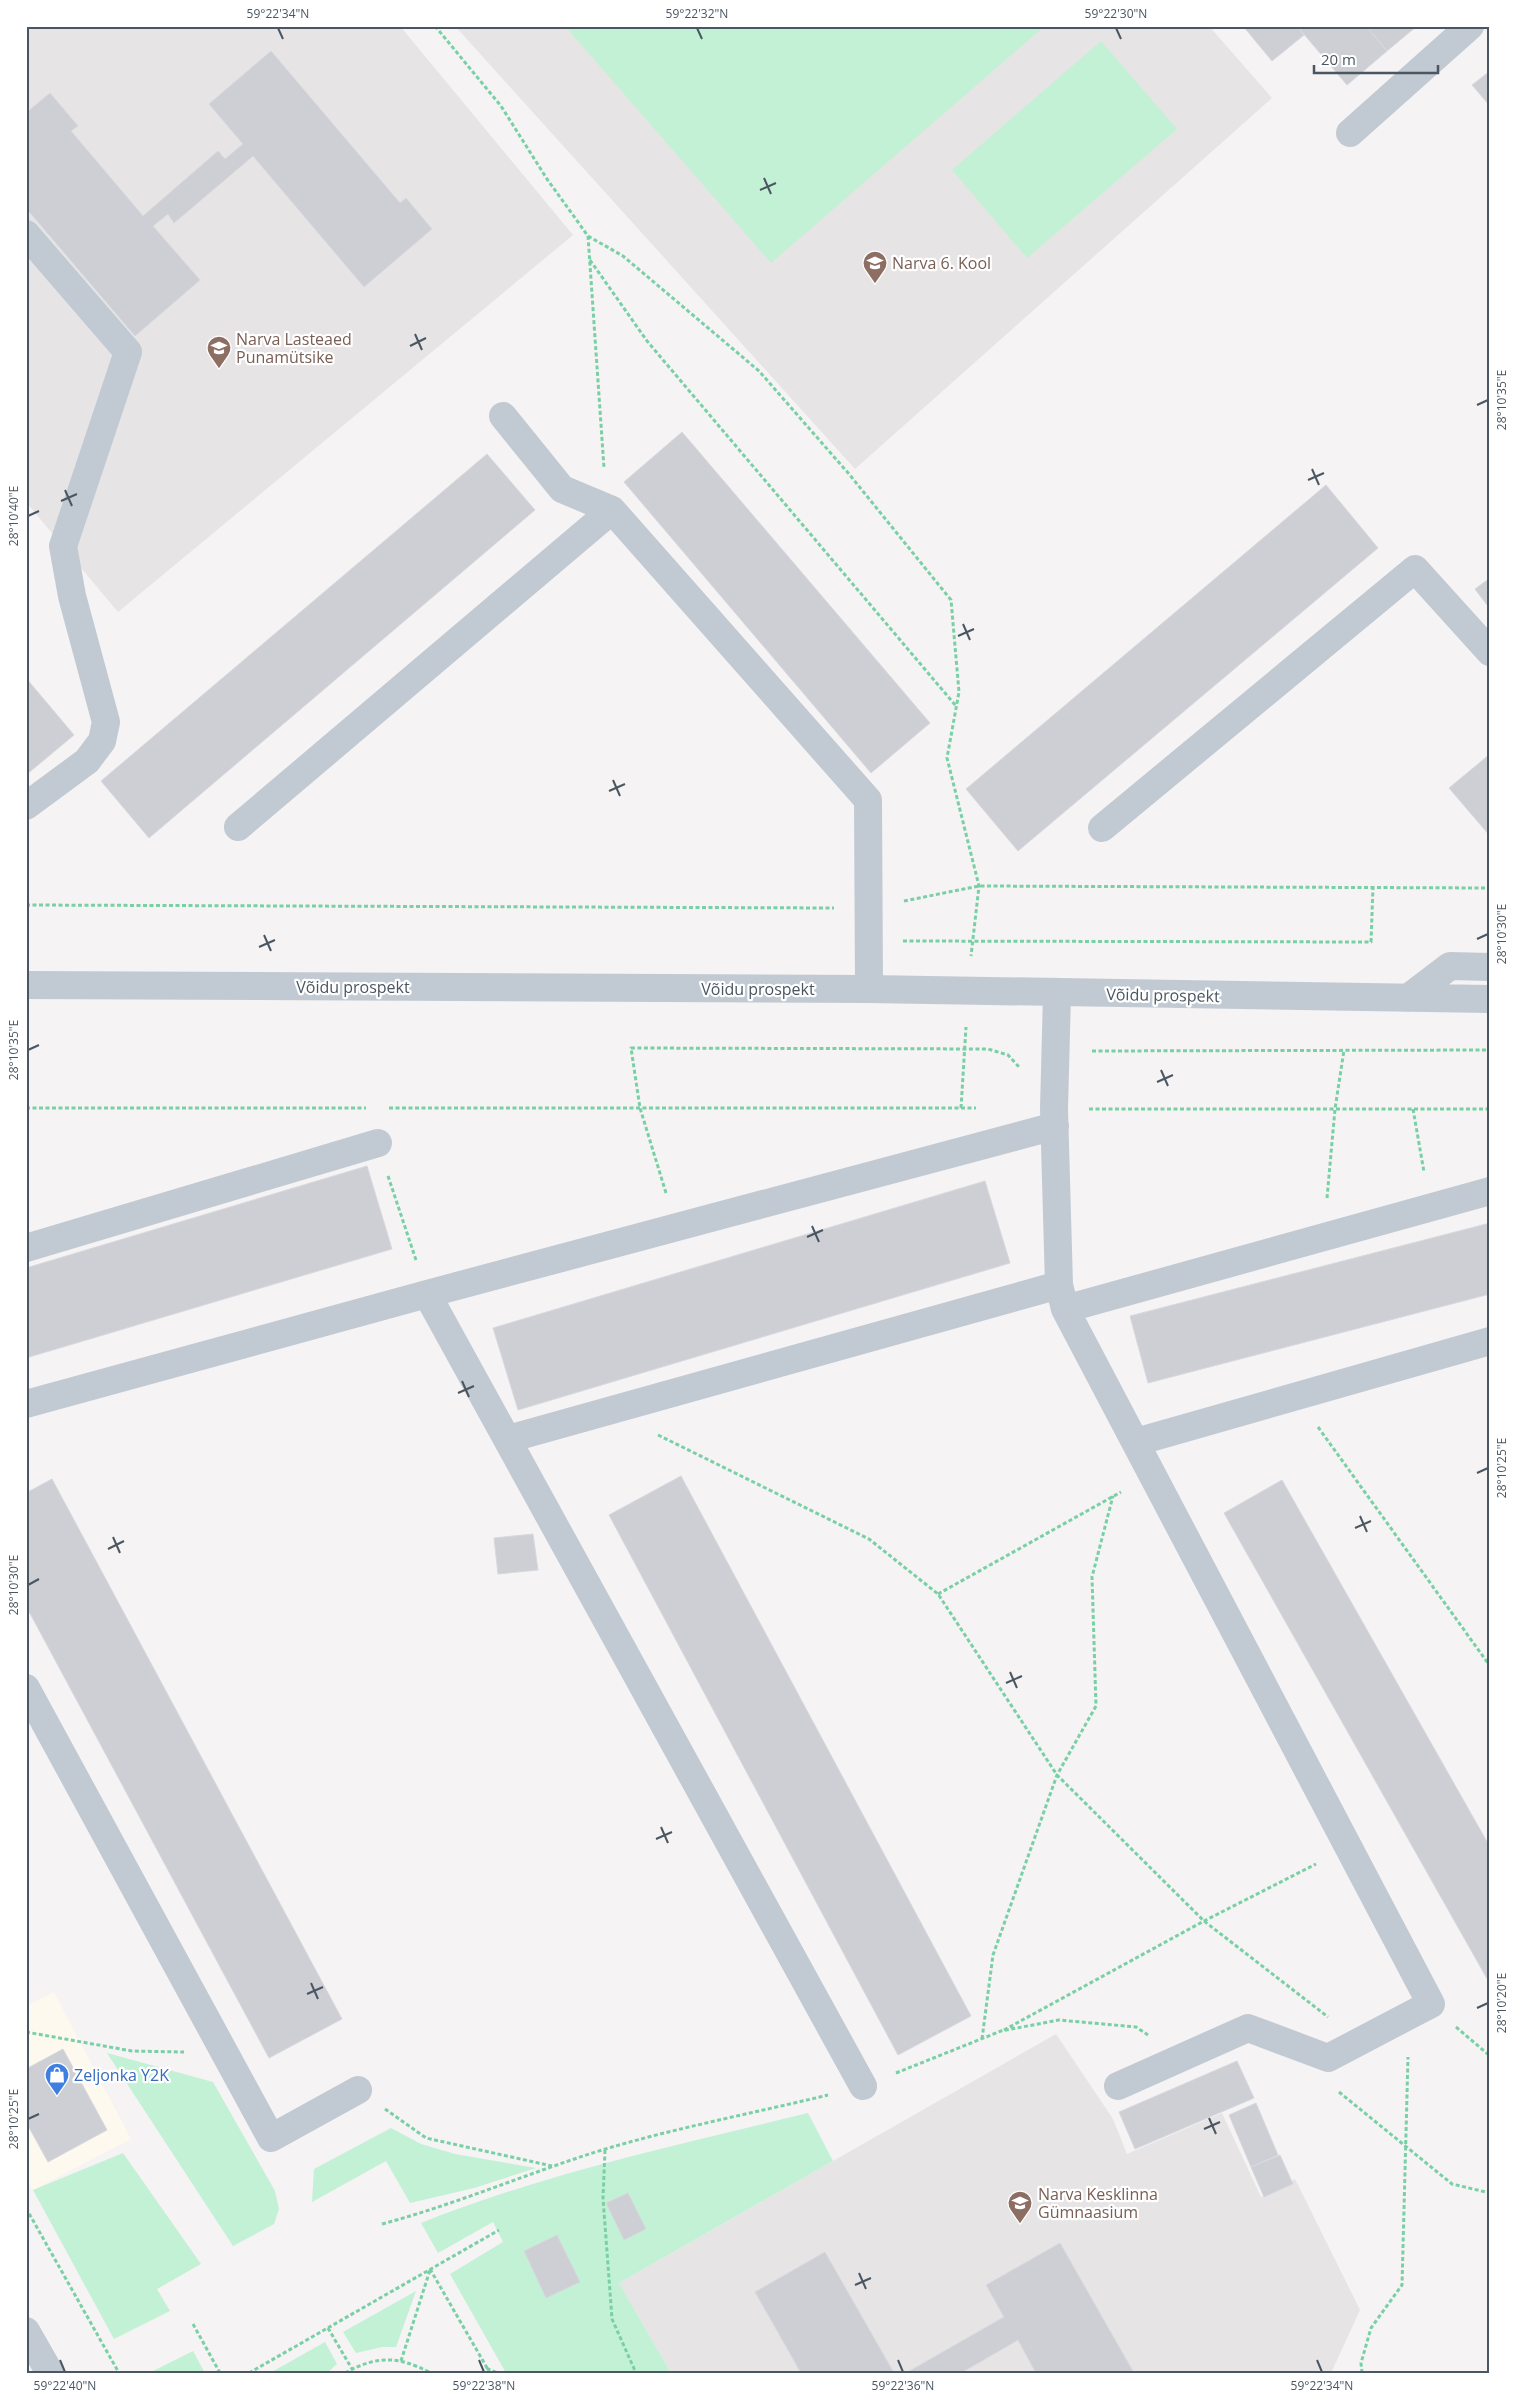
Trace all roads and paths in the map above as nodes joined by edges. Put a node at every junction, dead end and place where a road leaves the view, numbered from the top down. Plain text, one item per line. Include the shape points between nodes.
1 (435, 26) edge
2 (1470, 26) edge
3 (1350, 133) dead end
4 (26, 234) edge
5 (588, 236) junction
6 (590, 260) junction
7 (503, 416) dead end
8 (574, 494) junction
9 (612, 510) junction
10 (1490, 652) edge
11 (957, 706) junction
12 (26, 806) edge
13 (238, 827) dead end
14 (1102, 828) dead end
15 (978, 886) junction
16 (1373, 888) junction
17 (1490, 888) edge
18 (26, 905) edge
19 (868, 908) junction
20 (869, 941) junction
21 (1490, 968) edge
22 (26, 985) edge
23 (869, 989) junction
24 (1058, 994) junction
25 (1408, 998) junction
26 (1490, 999) edge
27 (1344, 1050) junction
28 (1490, 1050) edge
29 (1056, 1051) junction
30 (1020, 1069) dead end
31 (26, 1108) edge
32 (366, 1108) junction
33 (376, 1108) dead end
34 (386, 1108) dead end
35 (640, 1108) junction
36 (981, 1108) dead end
37 (1335, 1109) junction
38 (1412, 1109) junction
39 (1490, 1109) edge
40 (1055, 1118) junction
41 (378, 1144) junction
42 (1490, 1191) edge
43 (1431, 1207) junction
44 (676, 1228) junction
45 (1324, 1237) junction
46 (26, 1248) edge
47 (427, 1294) junction
48 (1062, 1297) junction
49 (1490, 1341) edge
50 (1296, 1396) junction
51 (26, 1404) edge
52 (607, 1410) junction
53 (508, 1439) junction
54 (1136, 1442) junction
55 (1153, 1474) junction
56 (1113, 1496) junction
57 (938, 1594) junction
58 (1490, 1666) edge
59 (26, 1688) edge
60 (1057, 1775) junction
61 (1348, 1847) junction
62 (1204, 1921) junction
63 (1420, 2010) junction
64 (1001, 2031) junction
65 (26, 2032) edge
66 (982, 2039) junction
67 (1360, 2042) junction
68 (225, 2053) junction
69 (1490, 2056) edge
70 (1183, 2057) junction
71 (1328, 2058) junction
72 (863, 2086) junction
73 (1118, 2086) dead end
74 (358, 2090) joint
75 (1405, 2147) junction
76 (605, 2150) junction
77 (553, 2166) junction
78 (1490, 2193) edge
79 (26, 2208) edge
80 (382, 2224) dead end
81 (499, 2230) dead end
82 (430, 2269) junction
83 (193, 2324) dead end
84 (328, 2328) junction
85 (26, 2331) edge
86 (401, 2361) junction
87 (352, 2369) junction
88 (489, 2371) edge
89 (50, 2373) edge
90 (119, 2373) edge
91 (220, 2373) edge
92 (249, 2373) edge
93 (345, 2373) edge
94 (431, 2373) edge
95 (481, 2373) edge
96 (498, 2373) edge
97 (636, 2373) edge
98 (1362, 2373) edge

1 - 5 path via 501,106
2 - 3 street
4 - 12 street via 128,352 63,546 72,596 106,722 102,741 87,761
5 - 6 path
5 - 11 path via 624,256 759,371 849,474 951,600 960,692
6 - 8 path via 604,468
6 - 11 path via 647,341
7 - 8 street via 562,489
8 - 9 street
9 - 13 street
9 - 19 street via 868,800
10 - 14 street via 1415,569
11 - 15 path via 946,758
15 - 16 path
15 - 19 path
16 - 17 path
16 - 20 path via 1371,942
18 - 19 path
19 - 20 street
20 - 23 street
21 - 25 street via 1450,966
22 - 23 street, Võidu prospekt
23 - 24 street, Võidu prospekt
24 - 25 street, Võidu prospekt
24 - 29 street
25 - 26 street, Võidu prospekt
27 - 28 path
27 - 29 path
27 - 37 path
29 - 40 street
30 - 35 path via 1008,1055 988,1049 631,1048
31 - 32 path
32 - 33 path
32 - 41 path
34 - 35 path
35 - 36 path
35 - 44 path
37 - 38 path
37 - 40 path
37 - 45 path
38 - 39 path
38 - 43 path
40 - 44 street
40 - 48 street
41 - 46 street
41 - 47 path
42 - 43 street
43 - 45 street
44 - 47 street
45 - 48 street
47 - 51 street
47 - 53 street
48 - 52 street
48 - 54 street
49 - 50 street
50 - 54 street
50 - 58 path
52 - 53 street
52 - 57 path via 869,1539
53 - 72 street
54 - 55 street
55 - 56 path
55 - 61 street
56 - 57 path
56 - 60 path via 1092,1577 1096,1706
57 - 60 path
59 - 68 street
60 - 62 path
60 - 66 path via 993,1955
61 - 62 path
61 - 63 street
62 - 64 path
62 - 67 path
63 - 67 street
63 - 69 path
63 - 75 path
64 - 66 path
64 - 70 path via 1059,2020 1136,2027
65 - 68 path via 132,2051
66 - 72 path
67 - 71 street
68 - 74 street via 271,2138
70 - 71 street via 1248,2028
70 - 73 street
71 - 75 path via 1340,2094
72 - 76 path
74 - 77 path via 426,2138
75 - 78 path via 1452,2184
75 - 98 path via 1402,2284 1371,2328 1361,2363
76 - 77 path
76 - 97 path via 603,2198 612,2318
77 - 80 path via 424,2213
79 - 90 path
81 - 82 path
82 - 84 path
82 - 86 path
82 - 88 path
83 - 91 path
84 - 87 path
84 - 92 path
85 - 89 street
86 - 87 path via 364,2362
86 - 94 path via 411,2362
87 - 93 path
88 - 95 path
88 - 96 path

